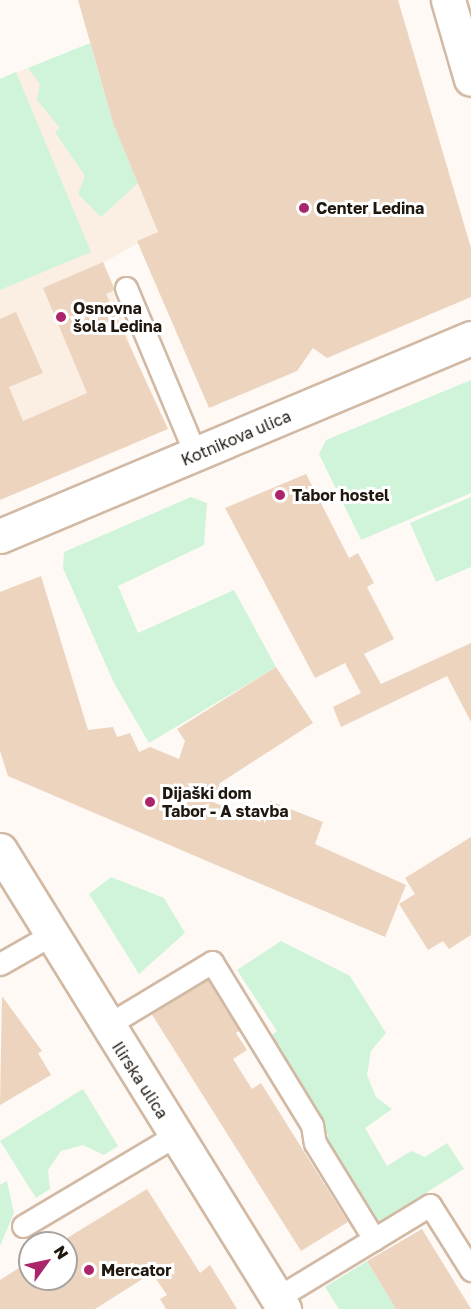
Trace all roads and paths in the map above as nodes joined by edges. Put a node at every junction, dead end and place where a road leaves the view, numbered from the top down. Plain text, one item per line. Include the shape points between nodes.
1 (447, 0) edge
2 (471, 79) edge
3 (126, 288) dead end
4 (471, 338) edge
5 (196, 455) junction
6 (0, 536) edge
7 (0, 850) edge
8 (49, 936) junction
9 (0, 964) edge
10 (105, 1026) junction
11 (176, 1135) junction
12 (23, 1226) dead end
13 (374, 1239) junction
14 (471, 1270) edge
15 (281, 1304) edge

1 - 2 street
3 - 5 lane
4 - 5 street, Kotnikova ulica
5 - 6 street, Kotnikova ulica
7 - 8 street, Ilirska ulica
8 - 9 lane
8 - 10 street, Ilirska ulica
10 - 11 street, Ilirska ulica
10 - 13 lane via 212,962 312,1125 315,1143
11 - 12 lane
11 - 15 street, Ilirska ulica
13 - 14 lane via 430,1205
13 - 15 lane

